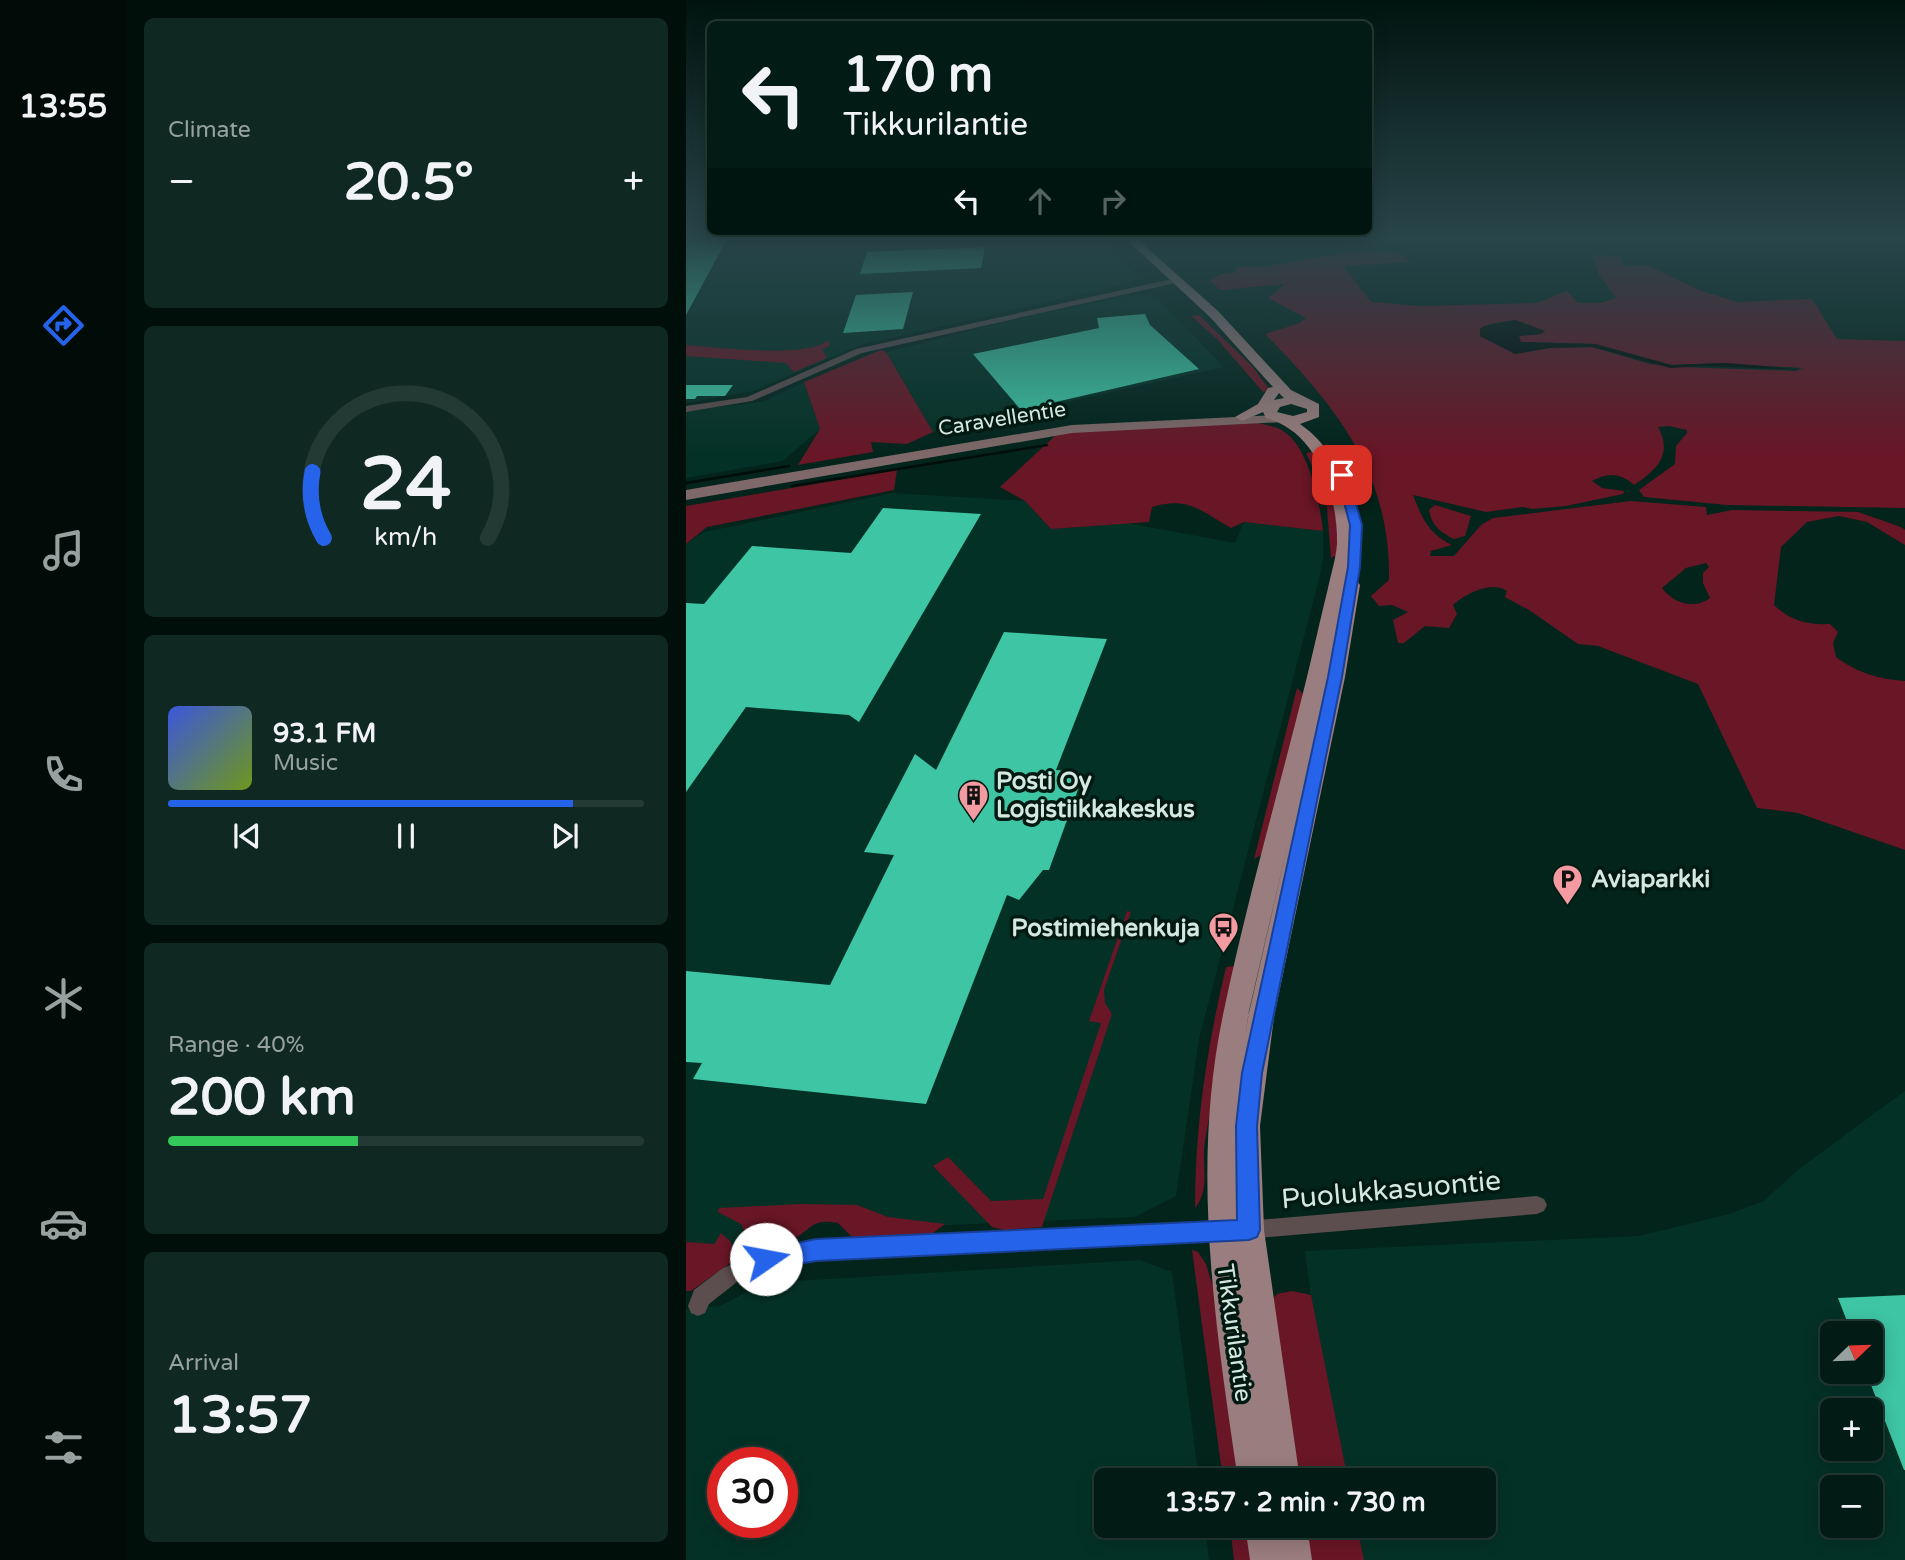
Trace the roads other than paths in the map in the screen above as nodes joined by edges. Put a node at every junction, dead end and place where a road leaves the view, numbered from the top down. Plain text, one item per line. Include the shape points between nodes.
1 (1036, 312) edge
2 (1202, 312) edge
3 (1208, 312) edge
4 (1301, 401) junction
5 (1276, 408) junction
6 (686, 409) edge
7 (1311, 417) junction
8 (1209, 422) junction
9 (804, 474) junction
10 (686, 495) edge
11 (686, 501) edge
12 (1537, 1205) dead end
13 (1235, 1231) junction
14 (698, 1306) dead end
15 (1253, 1468) edge
16 (1281, 1468) edge
17 (1264, 1538) edge
18 (1291, 1538) edge
19 (1268, 1560) edge
20 (1294, 1560) edge

1 - 6 street via 859,352 743,401
2 - 5 main road, Tikkurilantie via 1248,358
3 - 4 main road, Tikkurilantie via 1286,393
4 - 5 main road
4 - 7 main road, Tikkurilantie via 1314,407
5 - 7 main road
5 - 8 main road, Caravellentie
5 - 8 main road, Caravellentie
5 - 13 main road, Tikkurilantie via 1311,438 1333,476 1345,523 1345,547 1236,1011 1223,1105
7 - 13 main road, Tikkurilantie via 1309,423 1331,453 1348,490 1356,546 1344,631 1252,1073
8 - 9 main road, Caravellentie via 1072,429
9 - 10 main road, Caravellentie
9 - 11 main road, Caravellentie
12 - 13 street, Puolukkasuontie
13 - 14 street via 782,1254 730,1275 701,1297
13 - 15 main road, Tikkurilantie via 1227,1299
13 - 16 main road, Tikkurilantie
17 - 19 main road
18 - 20 main road

